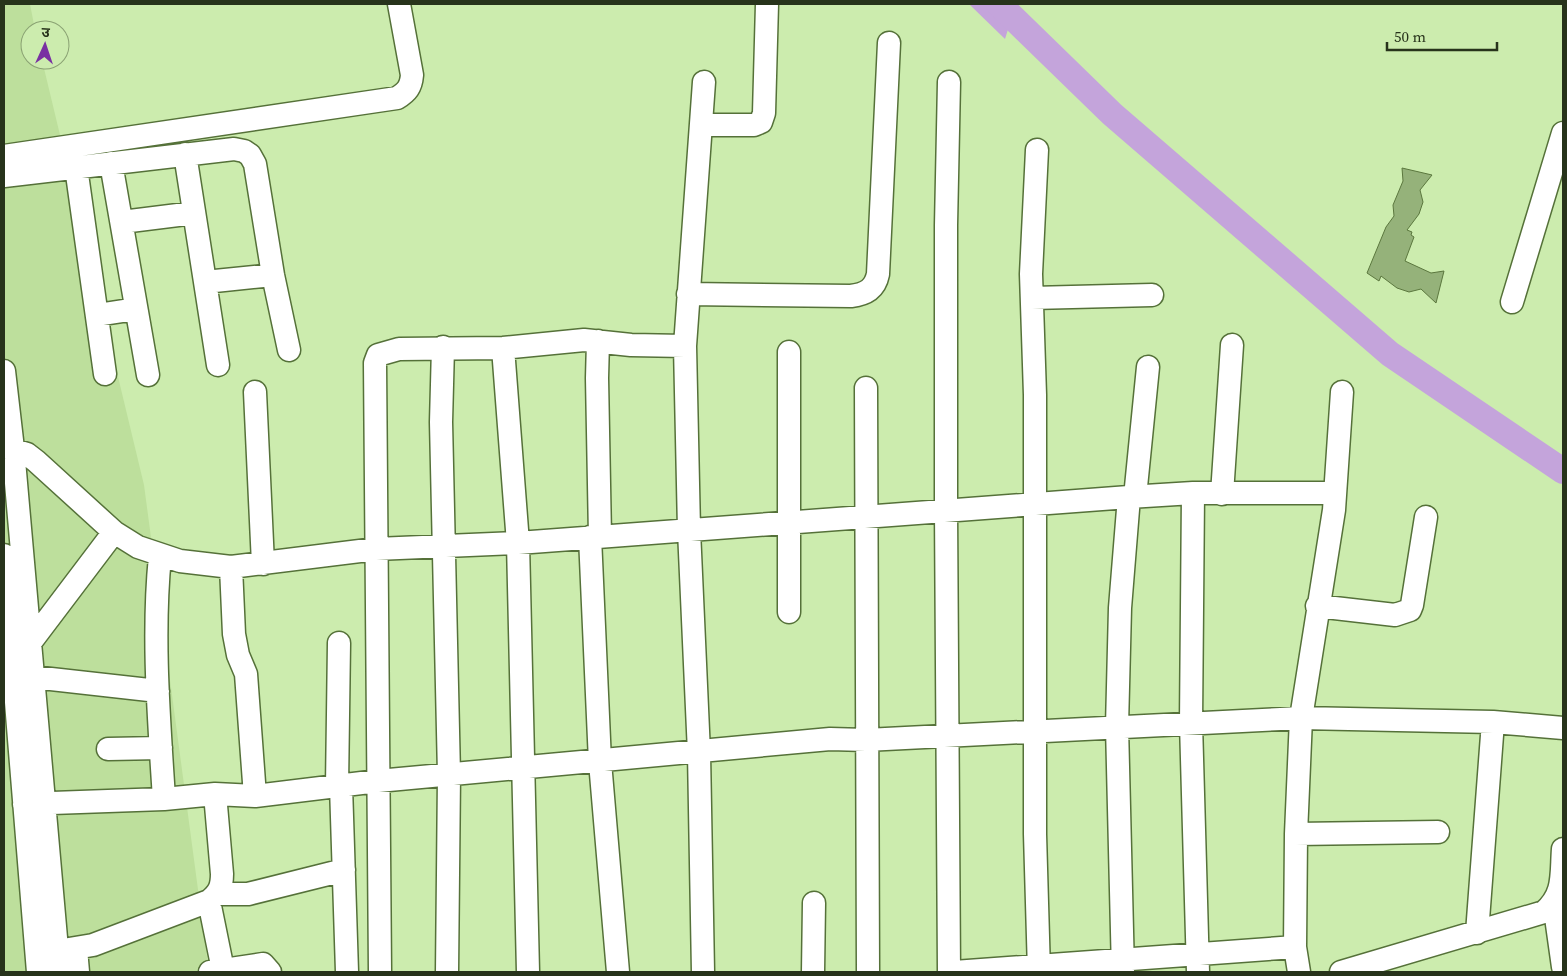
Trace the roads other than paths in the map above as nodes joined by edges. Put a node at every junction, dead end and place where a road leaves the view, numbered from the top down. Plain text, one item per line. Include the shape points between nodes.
1 (400, 4) edge
2 (767, 4) edge
3 (889, 43) dead end
4 (704, 82) dead end
5 (949, 82) dead end
6 (701, 125) junction
7 (1562, 138) edge
8 (1037, 150) dead end
9 (184, 154) junction
10 (4, 156) edge
11 (111, 163) junction
12 (76, 167) junction
13 (4, 176) edge
14 (194, 213) junction
15 (122, 222) junction
16 (273, 274) junction
17 (205, 282) junction
18 (688, 294) junction
19 (1152, 295) dead end
20 (1032, 298) junction
21 (1512, 302) dead end
22 (136, 309) junction
23 (97, 314) junction
24 (598, 340) junction
25 (1232, 345) dead end
26 (685, 346) junction
27 (443, 347) junction
28 (503, 348) junction
29 (289, 350) dead end
30 (789, 352) dead end
31 (218, 365) dead end
32 (1148, 367) dead end
33 (4, 371) edge
34 (106, 374) dead end
35 (148, 375) dead end
36 (866, 388) dead end
37 (255, 392) dead end
38 (1342, 392) dead end
39 (6, 404) edge
40 (8, 448) edge
41 (1193, 493) junction
42 (1333, 493) junction
43 (1222, 494) junction
44 (1132, 497) junction
45 (1034, 504) junction
46 (946, 510) junction
47 (866, 516) junction
48 (1426, 517) dead end
49 (788, 521) junction
50 (689, 530) junction
51 (114, 532) junction
52 (595, 537) junction
53 (518, 543) junction
54 (443, 545) junction
55 (376, 549) junction
56 (4, 555) edge
57 (160, 556) junction
58 (263, 564) junction
59 (231, 567) junction
60 (1317, 606) junction
61 (789, 612) dead end
62 (30, 643) junction
63 (339, 643) dead end
64 (33, 677) junction
65 (158, 691) junction
66 (1301, 718) junction
67 (1493, 722) junction
68 (1191, 723) junction
69 (1117, 726) junction
70 (1563, 728) edge
71 (1036, 731) junction
72 (947, 736) junction
73 (866, 740) junction
74 (161, 748) junction
75 (108, 749) dead end
76 (699, 753) junction
77 (600, 762) junction
78 (524, 769) junction
79 (448, 775) junction
80 (378, 781) junction
81 (339, 786) junction
82 (215, 794) junction
83 (255, 796) junction
84 (164, 799) junction
85 (34, 804) junction
86 (1438, 832) dead end
87 (1296, 834) junction
88 (1563, 849) edge
89 (344, 870) junction
90 (213, 898) junction
91 (814, 903) dead end
92 (1554, 903) junction
93 (1477, 933) junction
94 (1295, 947) junction
95 (64, 958) edge
96 (1197, 963) edge
97 (1123, 966) edge
98 (1563, 967) edge
99 (1039, 969) edge
100 (216, 971) edge
101 (38, 972) edge
102 (78, 972) edge
103 (270, 972) edge
104 (347, 972) edge
105 (380, 972) edge
106 (447, 972) edge
107 (528, 972) edge
108 (618, 972) edge
109 (703, 972) edge
110 (813, 972) edge
111 (868, 972) edge
112 (949, 972) edge
113 (954, 972) edge
114 (1299, 972) edge
115 (1341, 972) edge

1 - 10 street via 412,75 406,93 397,98
2 - 6 street via 764,113 761,122 754,125
3 - 18 street via 876,284 863,294 851,296
4 - 6 street
5 - 46 street
6 - 18 street
7 - 21 street
8 - 20 street
9 - 11 street
9 - 14 street
9 - 16 street via 234,149 250,155 255,164
11 - 12 street
11 - 15 street
12 - 13 street
12 - 23 street
14 - 15 street
14 - 17 street
15 - 22 street
16 - 17 street
16 - 29 street
17 - 31 street
18 - 26 street
19 - 20 street
20 - 45 street
22 - 23 street
22 - 35 street
23 - 34 street
24 - 26 street via 631,345
24 - 28 street
24 - 52 street
25 - 43 street
26 - 50 street
27 - 28 street
27 - 54 street
27 - 55 street via 387,351 378,355 375,363
28 - 53 street
30 - 49 street
32 - 44 street
33 - 39 street
36 - 47 street
37 - 58 street
38 - 42 street
39 - 40 street
40 - 51 street via 27,454 36,461
40 - 62 street
41 - 43 street
41 - 44 street
41 - 68 street
42 - 43 street
42 - 60 street via 1334,510
44 - 45 street
44 - 69 street via 1120,608
45 - 46 street
45 - 71 street
46 - 47 street
46 - 72 street
47 - 49 street
47 - 73 street
48 - 60 street via 1410,610 1395,615
49 - 50 street
49 - 61 street
50 - 52 street
50 - 76 street
51 - 57 street
51 - 62 street
52 - 53 street
52 - 77 street
53 - 54 street
53 - 78 street
54 - 55 street
54 - 79 street
55 - 58 street
55 - 80 street
56 - 85 street
57 - 59 street
57 - 65 street via 157,582
58 - 59 street
59 - 83 street via 235,645 248,686
60 - 66 street
62 - 64 street
63 - 81 street
64 - 65 street
64 - 85 street
65 - 74 street
66 - 67 street
66 - 68 street
66 - 87 street
67 - 70 street
67 - 93 street
68 - 69 street
68 - 96 street
69 - 71 street
69 - 97 street
71 - 72 street
71 - 99 street
72 - 73 street
72 - 112 street
73 - 76 street via 830,740
73 - 111 street
74 - 75 street
74 - 84 street
76 - 77 street
76 - 109 street
77 - 78 street
77 - 108 street
78 - 79 street
78 - 107 street
79 - 80 street
79 - 106 street
80 - 81 street
80 - 105 street
81 - 83 street
81 - 89 street
82 - 83 street
82 - 84 street
82 - 90 street via 222,884
84 - 85 street
85 - 95 street
85 - 101 street
86 - 87 street
87 - 94 street
88 - 92 street via 1560,893
89 - 90 street via 248,894
89 - 104 street
90 - 95 street
90 - 100 street
91 - 110 street
92 - 93 street via 1544,912
92 - 98 street
93 - 115 street
94 - 96 street
94 - 114 street
95 - 102 street
96 - 97 street
97 - 99 street
99 - 113 street
100 - 103 street via 263,964

